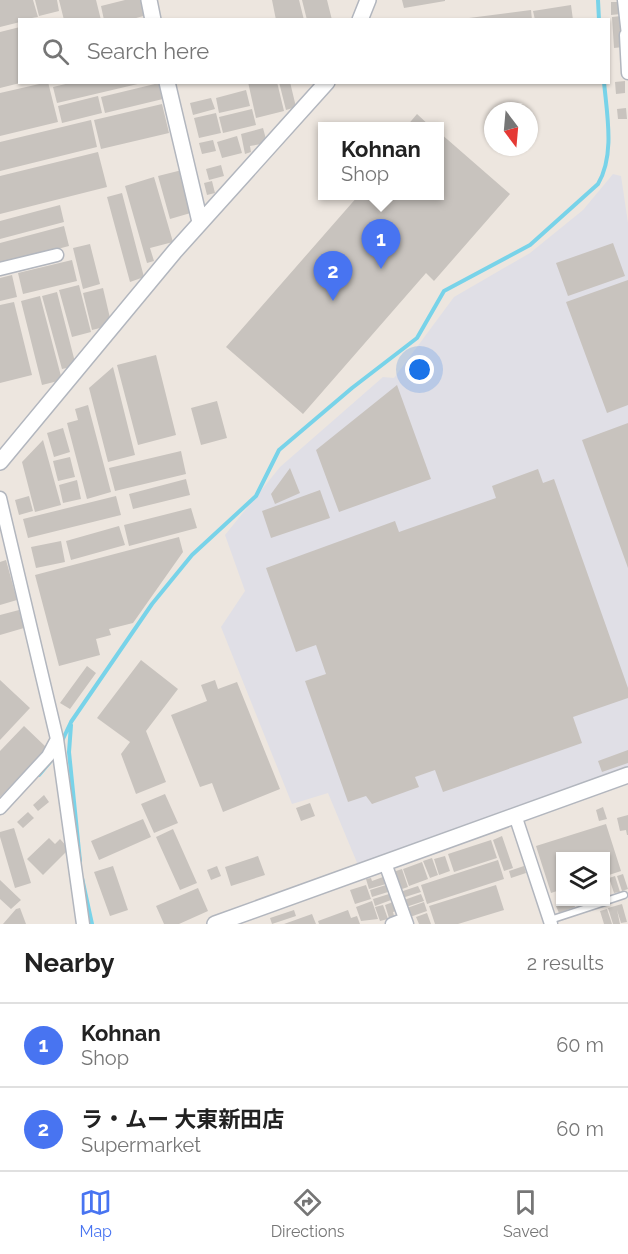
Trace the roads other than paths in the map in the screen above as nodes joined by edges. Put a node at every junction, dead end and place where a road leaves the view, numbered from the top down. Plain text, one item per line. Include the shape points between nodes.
1 (149, 0) edge
2 (368, 0) edge
3 (624, 0) edge
4 (153, 18) edge
5 (361, 18) edge
6 (627, 35) edge
7 (628, 73) edge
8 (167, 84) edge
9 (325, 84) edge
10 (200, 222) junction
11 (57, 255) dead end
12 (0, 269) edge
13 (0, 462) edge
14 (0, 498) edge
15 (57, 739) junction
16 (628, 775) edge
17 (0, 808) edge
18 (515, 815) junction
19 (385, 862) junction
20 (624, 895) dead end
21 (610, 900) edge
22 (594, 906) edge
23 (406, 922) edge
24 (551, 922) edge
25 (83, 924) edge
26 (215, 924) edge
27 (392, 924) edge

1 - 4 street
2 - 5 street
3 - 6 street
6 - 7 street
8 - 10 street
9 - 10 street
10 - 13 street
11 - 12 street
14 - 15 street
15 - 17 street via 48,756
15 - 25 street
16 - 18 street
18 - 19 street
18 - 24 street
19 - 23 street
19 - 26 street
20 - 21 lane
22 - 24 lane
23 - 27 street

